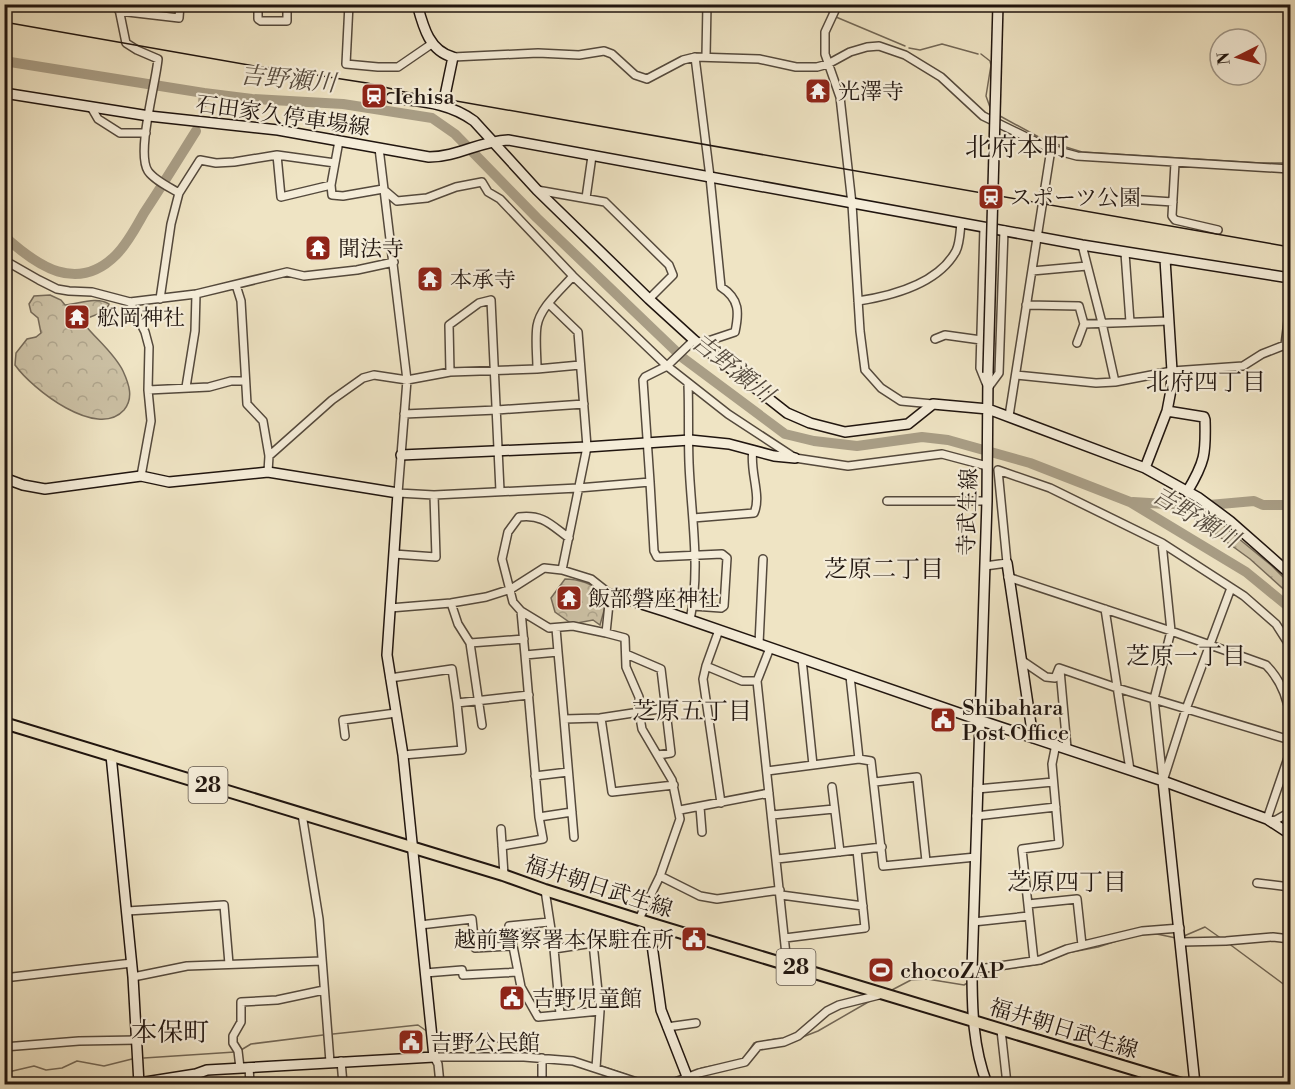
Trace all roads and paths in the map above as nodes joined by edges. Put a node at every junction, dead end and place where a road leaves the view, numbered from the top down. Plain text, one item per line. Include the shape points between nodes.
1 (180, 4) edge
2 (258, 4) edge
3 (287, 4) edge
4 (349, 4) edge
5 (417, 4) edge
6 (707, 4) edge
7 (838, 4) edge
8 (998, 4) edge
9 (118, 8) edge
10 (138, 9) edge
11 (433, 44) junction
12 (706, 56) junction
13 (453, 57) junction
14 (695, 57) junction
15 (828, 64) junction
16 (4, 93) edge
17 (391, 98) dead end
18 (443, 105) junction
19 (91, 107) junction
20 (149, 116) junction
21 (146, 133) junction
22 (339, 141) junction
23 (488, 142) junction
24 (379, 148) junction
25 (1051, 149) junction
26 (277, 155) junction
27 (592, 156) junction
28 (335, 163) junction
29 (1175, 163) junction
30 (1290, 169) edge
31 (711, 177) junction
32 (331, 185) junction
33 (383, 189) junction
34 (537, 190) junction
35 (179, 193) junction
36 (586, 198) junction
37 (1128, 199) dead end
38 (1173, 202) junction
39 (852, 204) junction
40 (961, 223) junction
41 (984, 227) junction
42 (1004, 230) junction
43 (1218, 230) dead end
44 (1038, 236) junction
45 (1082, 245) junction
46 (1125, 252) junction
47 (1165, 259) junction
48 (4, 260) edge
49 (394, 262) junction
50 (1087, 266) junction
51 (1032, 271) junction
52 (573, 276) junction
53 (1290, 278) edge
54 (236, 285) junction
55 (196, 294) junction
56 (160, 298) junction
57 (649, 299) junction
58 (130, 302) junction
59 (858, 302) junction
60 (549, 304) junction
61 (1026, 304) junction
62 (1290, 305) edge
63 (1169, 321) junction
64 (1130, 322) junction
65 (1102, 323) junction
66 (1084, 324) junction
67 (935, 339) dead end
68 (981, 340) junction
69 (696, 342) junction
70 (1077, 343) dead end
71 (580, 365) junction
72 (667, 366) junction
73 (537, 369) junction
74 (494, 370) junction
75 (1173, 371) junction
76 (450, 372) junction
77 (1016, 375) junction
78 (407, 380) junction
79 (245, 381) junction
80 (1115, 382) junction
81 (688, 384) junction
82 (186, 387) junction
83 (988, 388) junction
84 (148, 390) junction
85 (584, 404) junction
86 (933, 404) junction
87 (497, 410) junction
88 (988, 411) junction
89 (1167, 411) junction
90 (404, 414) junction
91 (1009, 416) junction
92 (690, 440) junction
93 (647, 441) junction
94 (588, 447) junction
95 (753, 450) junction
96 (499, 451) junction
97 (401, 455) junction
98 (269, 456) junction
99 (795, 458) junction
100 (987, 463) junction
101 (1145, 468) junction
102 (268, 472) junction
103 (141, 476) junction
104 (4, 478) edge
105 (650, 482) junction
106 (578, 488) junction
107 (500, 491) junction
108 (1187, 492) junction
109 (398, 493) junction
110 (434, 495) junction
111 (887, 501) dead end
112 (987, 501) junction
113 (693, 518) junction
114 (569, 538) junction
115 (1162, 543) junction
116 (394, 554) junction
117 (695, 556) junction
118 (763, 559) dead end
119 (1007, 563) junction
120 (985, 566) junction
121 (562, 570) junction
122 (1290, 574) edge
123 (1008, 577) junction
124 (1231, 588) junction
125 (511, 589) junction
126 (609, 594) junction
127 (451, 603) junction
128 (693, 606) junction
129 (390, 608) junction
130 (1104, 609) junction
131 (521, 611) junction
132 (690, 620) junction
133 (556, 628) junction
134 (719, 630) junction
135 (1171, 631) junction
136 (606, 633) junction
137 (524, 639) junction
138 (470, 643) junction
139 (759, 644) junction
140 (1209, 645) junction
141 (1290, 646) edge
142 (770, 648) junction
143 (558, 652) junction
144 (626, 654) junction
145 (525, 655) junction
146 (802, 659) junction
147 (1021, 660) junction
148 (706, 666) junction
149 (1059, 668) junction
150 (850, 676) junction
151 (390, 678) junction
152 (757, 681) junction
153 (1117, 688) junction
154 (529, 695) junction
155 (1154, 699) junction
156 (479, 700) junction
157 (457, 703) junction
158 (666, 708) junction
159 (1186, 710) junction
160 (639, 712) junction
161 (396, 713) junction
162 (1290, 716) edge
163 (564, 718) junction
164 (601, 718) junction
165 (979, 720) junction
166 (4, 723) edge
167 (482, 725) dead end
168 (345, 736) dead end
169 (1033, 738) junction
170 (1290, 740) edge
171 (1056, 744) junction
172 (1067, 748) junction
173 (1290, 752) edge
174 (111, 755) junction
175 (403, 755) junction
176 (658, 755) junction
177 (859, 759) junction
178 (813, 765) junction
179 (1130, 770) junction
180 (767, 771) junction
181 (568, 772) junction
182 (535, 776) junction
183 (1164, 781) junction
184 (875, 782) junction
185 (1053, 782) junction
186 (674, 785) junction
187 (832, 787) dead end
188 (977, 789) junction
189 (769, 793) junction
190 (722, 802) junction
191 (700, 807) junction
192 (1056, 807) junction
193 (834, 809) junction
194 (680, 810) junction
195 (572, 812) junction
196 (1290, 812) edge
197 (303, 814) junction
198 (772, 815) junction
199 (976, 816) junction
200 (539, 817) junction
201 (1268, 820) junction
202 (501, 829) dead end
203 (702, 832) dead end
204 (1290, 834) edge
205 (574, 837) dead end
206 (502, 846) junction
207 (882, 847) junction
208 (411, 848) junction
209 (857, 850) junction
210 (840, 852) junction
211 (976, 857) junction
212 (777, 860) junction
213 (926, 861) junction
214 (504, 875) junction
215 (660, 876) junction
216 (1257, 883) dead end
217 (1290, 887) edge
218 (545, 890) junction
219 (780, 893) junction
220 (1028, 904) junction
221 (863, 906) junction
222 (127, 910) junction
223 (1029, 916) junction
224 (644, 921) junction
225 (549, 922) junction
226 (973, 922) junction
227 (420, 925) junction
228 (1180, 928) junction
229 (785, 938) junction
230 (1290, 939) edge
231 (1182, 942) junction
232 (1082, 945) junction
233 (512, 946) junction
234 (554, 949) junction
235 (322, 961) junction
236 (1034, 961) junction
237 (132, 963) junction
238 (229, 964) junction
239 (787, 964) junction
240 (972, 970) junction
241 (517, 972) junction
242 (425, 973) junction
243 (134, 977) junction
244 (4, 978) edge
245 (324, 990) junction
246 (884, 993) junction
247 (600, 1011) junction
248 (560, 1014) junction
249 (972, 1020) junction
250 (696, 1023) dead end
251 (667, 1027) junction
252 (1001, 1030) junction
253 (138, 1040) junction
254 (4, 1047) edge
255 (434, 1057) junction
256 (542, 1058) junction
257 (341, 1061) junction
258 (330, 1062) junction
259 (244, 1068) junction
260 (596, 1068) junction
261 (688, 1081) edge
262 (136, 1084) edge
263 (249, 1084) edge
264 (343, 1084) edge
265 (440, 1084) edge
266 (542, 1084) edge
267 (643, 1084) edge
268 (670, 1084) edge
269 (987, 1084) edge
270 (1007, 1084) edge
271 (1182, 1084) edge
272 (1195, 1084) edge

1 - 10 street via 179,18
2 - 3 street via 261,21 287,21
4 - 11 street via 346,64 398,67
5 - 11 street
6 - 12 street
7 - 15 street via 825,32
8 - 83 street, 寺武生線, bridge
9 - 10 street
9 - 20 street via 126,43 157,58
11 - 13 street
12 - 14 street
12 - 15 street via 804,67
13 - 14 street via 579,55 604,51 635,75 647,79
13 - 18 street
14 - 31 street
15 - 25 street via 867,47 888,48 941,76 982,116
15 - 39 street via 840,97
16 - 19 street, 石田家久停車場線
17 - 18 street
18 - 23 street via 465,115
19 - 20 street, 石田家久停車場線
19 - 21 street via 98,119 120,133
20 - 21 street
20 - 22 street, 石田家久停車場線
21 - 35 street via 145,167 149,174
22 - 24 street, 石田家久停車場線
22 - 28 street
23 - 24 street, 石田家久停車場線 via 447,156 429,157
23 - 27 street via 508,140
23 - 34 street
24 - 33 street
25 - 29 street via 1077,156
25 - 44 street
26 - 28 street
26 - 32 street via 281,197
26 - 35 street via 234,162 200,160
27 - 31 street
27 - 36 street
28 - 32 street
29 - 30 street
29 - 38 street
31 - 39 street
31 - 69 street via 721,288 733,297 739,313 735,332
32 - 33 street via 332,195 343,196
33 - 49 street
33 - 52 street via 397,201 427,198 482,182
34 - 36 street
34 - 57 street
35 - 56 street
36 - 57 street via 605,202 669,265 673,274
37 - 38 street
38 - 43 street via 1175,220
39 - 40 street
39 - 59 street
40 - 41 street
40 - 59 street via 956,250 938,271 888,297
41 - 42 street
41 - 68 street
42 - 44 street
42 - 83 street via 999,373
44 - 45 street
44 - 51 street
45 - 46 street
45 - 50 street
46 - 47 street
46 - 64 street
47 - 53 street
47 - 63 street
48 - 58 street via 57,289 92,292
49 - 54 street via 304,276 287,272
49 - 78 street
50 - 51 street
50 - 65 street
51 - 61 street
52 - 60 street
52 - 72 street
54 - 55 street
54 - 79 street via 241,301
55 - 56 street
55 - 82 street
56 - 58 street
57 - 69 street
58 - 84 street via 149,347
59 - 86 street via 865,370 880,388 901,401
60 - 71 street via 578,332
60 - 73 street via 537,327
61 - 66 street via 1079,306
61 - 77 street
62 - 75 street via 1285,345 1243,366
63 - 64 street
63 - 75 street
64 - 65 street
65 - 66 street
65 - 80 street
66 - 70 street
67 - 68 street via 945,335
68 - 83 street via 980,368
69 - 72 street
69 - 86 street via 786,413 829,429 845,432 908,424
71 - 73 street
71 - 85 street
72 - 81 street
72 - 93 street via 643,380
73 - 74 street
74 - 76 street
74 - 76 street via 491,300 479,303 449,325
74 - 87 street
75 - 80 street
75 - 89 street
76 - 78 street
77 - 80 street
77 - 91 street
78 - 90 street
78 - 98 street via 374,375 358,380
79 - 82 street
79 - 98 street via 247,404 263,421
81 - 92 street
81 - 99 street
82 - 84 street
83 - 88 street, 寺武生線
84 - 103 street via 151,421
85 - 87 street
85 - 94 street
86 - 88 street
87 - 90 street
87 - 96 street
88 - 91 street
88 - 100 street, 寺武生線
89 - 101 street
89 - 108 street via 1205,420 1206,451
90 - 97 street
91 - 101 street
92 - 93 street
92 - 95 street
92 - 113 street
93 - 94 street
93 - 105 street
94 - 96 street
94 - 106 street
95 - 99 street
95 - 113 street via 757,504 754,513
96 - 97 street
96 - 107 street
97 - 109 street
98 - 102 street
99 - 100 street via 848,466 942,454
100 - 112 street, 寺武生線
101 - 108 street
102 - 103 street via 169,482
102 - 109 street
103 - 104 street via 45,489
105 - 106 street
105 - 117 street via 655,555
106 - 107 street
106 - 114 street
107 - 110 street
108 - 122 street via 1230,521
109 - 110 street
109 - 116 street
110 - 116 street via 436,557
111 - 112 street
112 - 120 street, 寺武生線
113 - 117 street
114 - 121 street
114 - 125 street via 541,518 519,517 508,532 502,559
115 - 119 street via 1050,488 998,470
115 - 124 street
115 - 135 street
116 - 129 street
117 - 128 street
117 - 128 street via 722,554 727,558 727,566 724,606
118 - 139 street
119 - 120 street
119 - 123 street
120 - 165 street, 寺武生線
121 - 125 street via 544,568
121 - 126 street via 591,579
123 - 130 street
123 - 147 street
124 - 140 street
124 - 141 street via 1276,624
125 - 127 street
125 - 131 street via 513,602
126 - 132 street
126 - 136 street
127 - 129 street
127 - 138 street
128 - 132 street
129 - 151 street
130 - 135 street
130 - 153 street
131 - 133 street via 549,628
131 - 137 street
132 - 134 street
133 - 136 street via 573,626
133 - 143 street
134 - 139 street
134 - 148 street
135 - 140 street
135 - 155 street
136 - 144 street via 626,638
137 - 138 street
137 - 145 street
138 - 156 street
139 - 142 street
140 - 159 street
140 - 162 street via 1266,665 1286,696
142 - 146 street
142 - 152 street
143 - 145 street
143 - 163 street
144 - 158 street via 661,669
144 - 160 street via 626,667 639,697
145 - 154 street
146 - 150 street
146 - 178 street
147 - 149 street via 1047,677 1055,678
147 - 169 street
148 - 152 street via 742,681
148 - 190 street via 703,679
149 - 153 street
149 - 172 street
150 - 165 street
150 - 177 street
151 - 157 street via 452,669
151 - 161 street
152 - 180 street
153 - 155 street
153 - 179 street
154 - 156 street
154 - 182 street
155 - 159 street
155 - 183 street
156 - 157 street
156 - 167 street
157 - 175 street via 462,750
158 - 160 street
158 - 176 street via 671,753
159 - 170 street
159 - 183 street
160 - 164 street
160 - 176 street via 642,729
161 - 168 street via 343,720
161 - 175 street
163 - 164 street
163 - 181 street
164 - 186 street via 612,792
165 - 169 street
165 - 188 street, 寺武生線
166 - 174 main road, 福井朝日武生線 / 28
169 - 171 street
171 - 172 street
171 - 185 street
172 - 179 street
173 - 201 street
174 - 197 main road, 福井朝日武生線 / 28
174 - 222 street
175 - 208 street
176 - 186 street
177 - 178 street
177 - 184 street via 872,761
178 - 180 street
179 - 183 street
180 - 189 street
181 - 182 street
181 - 195 street
182 - 200 street
183 - 201 street
183 - 228 street
184 - 207 street
184 - 213 street via 916,777
185 - 188 street
185 - 192 street
186 - 194 street
187 - 193 street
188 - 199 street, 寺武生線
189 - 190 street
189 - 198 street
190 - 191 street
191 - 194 street
191 - 203 street
192 - 199 street
192 - 220 street via 1059,844 1022,849
193 - 198 street
193 - 210 street
194 - 215 street
195 - 200 street
195 - 205 street
196 - 201 street
197 - 208 main road, 福井朝日武生線 / 28
197 - 235 street
198 - 212 street
199 - 211 street, 寺武生線
200 - 206 street via 543,839
201 - 204 street
202 - 206 street
206 - 214 street
207 - 209 street
207 - 213 street via 884,866
208 - 214 main road, 福井朝日武生線 / 28
208 - 227 street
209 - 210 street
209 - 221 street
210 - 212 street
211 - 213 street
211 - 226 street, 寺武生線
212 - 219 street
214 - 218 main road, 福井朝日武生線 / 28
215 - 219 street via 700,896 717,899
215 - 224 street
216 - 217 street
218 - 224 main road, 福井朝日武生線 / 28
218 - 225 street
219 - 221 street
219 - 229 street
220 - 223 street
220 - 232 street via 1077,899
221 - 229 street via 865,928
222 - 237 street
222 - 238 street via 224,905
223 - 226 street
223 - 236 street
224 - 239 main road, 福井朝日武生線 / 28
224 - 251 street
225 - 233 street via 509,926
225 - 234 street
226 - 240 street, 寺武生線
227 - 233 street via 472,919 475,948
227 - 242 street
228 - 231 street
228 - 232 street via 1142,931
229 - 239 street
230 - 231 street
231 - 272 street
232 - 236 street
233 - 241 street
234 - 247 street via 593,943
234 - 248 street
235 - 238 street
235 - 245 street
236 - 240 street
237 - 243 street
237 - 244 street
238 - 243 street via 188,966
239 - 246 main road, 福井朝日武生線 / 28
240 - 249 street, 寺武生線
241 - 242 street
241 - 248 street via 538,1017
242 - 255 street
243 - 253 street
245 - 258 street
245 - 259 street via 277,1000 241,1002 242,1022 233,1043
246 - 249 main road, 福井朝日武生線 / 28
246 - 261 street via 839,1005 798,1036 758,1046 745,1062
247 - 248 street
247 - 260 street
249 - 252 main road, 福井朝日武生線 / 28
249 - 269 street, 寺武生線
250 - 251 street
251 - 261 street
252 - 270 street
252 - 271 main road, 福井朝日武生線 / 28
253 - 254 street
253 - 262 street
255 - 256 street
255 - 257 street
255 - 265 street
256 - 260 street
256 - 266 street
257 - 258 street
257 - 264 street
258 - 259 street
259 - 262 street via 207,1070
259 - 263 street
260 - 267 street
261 - 268 street

